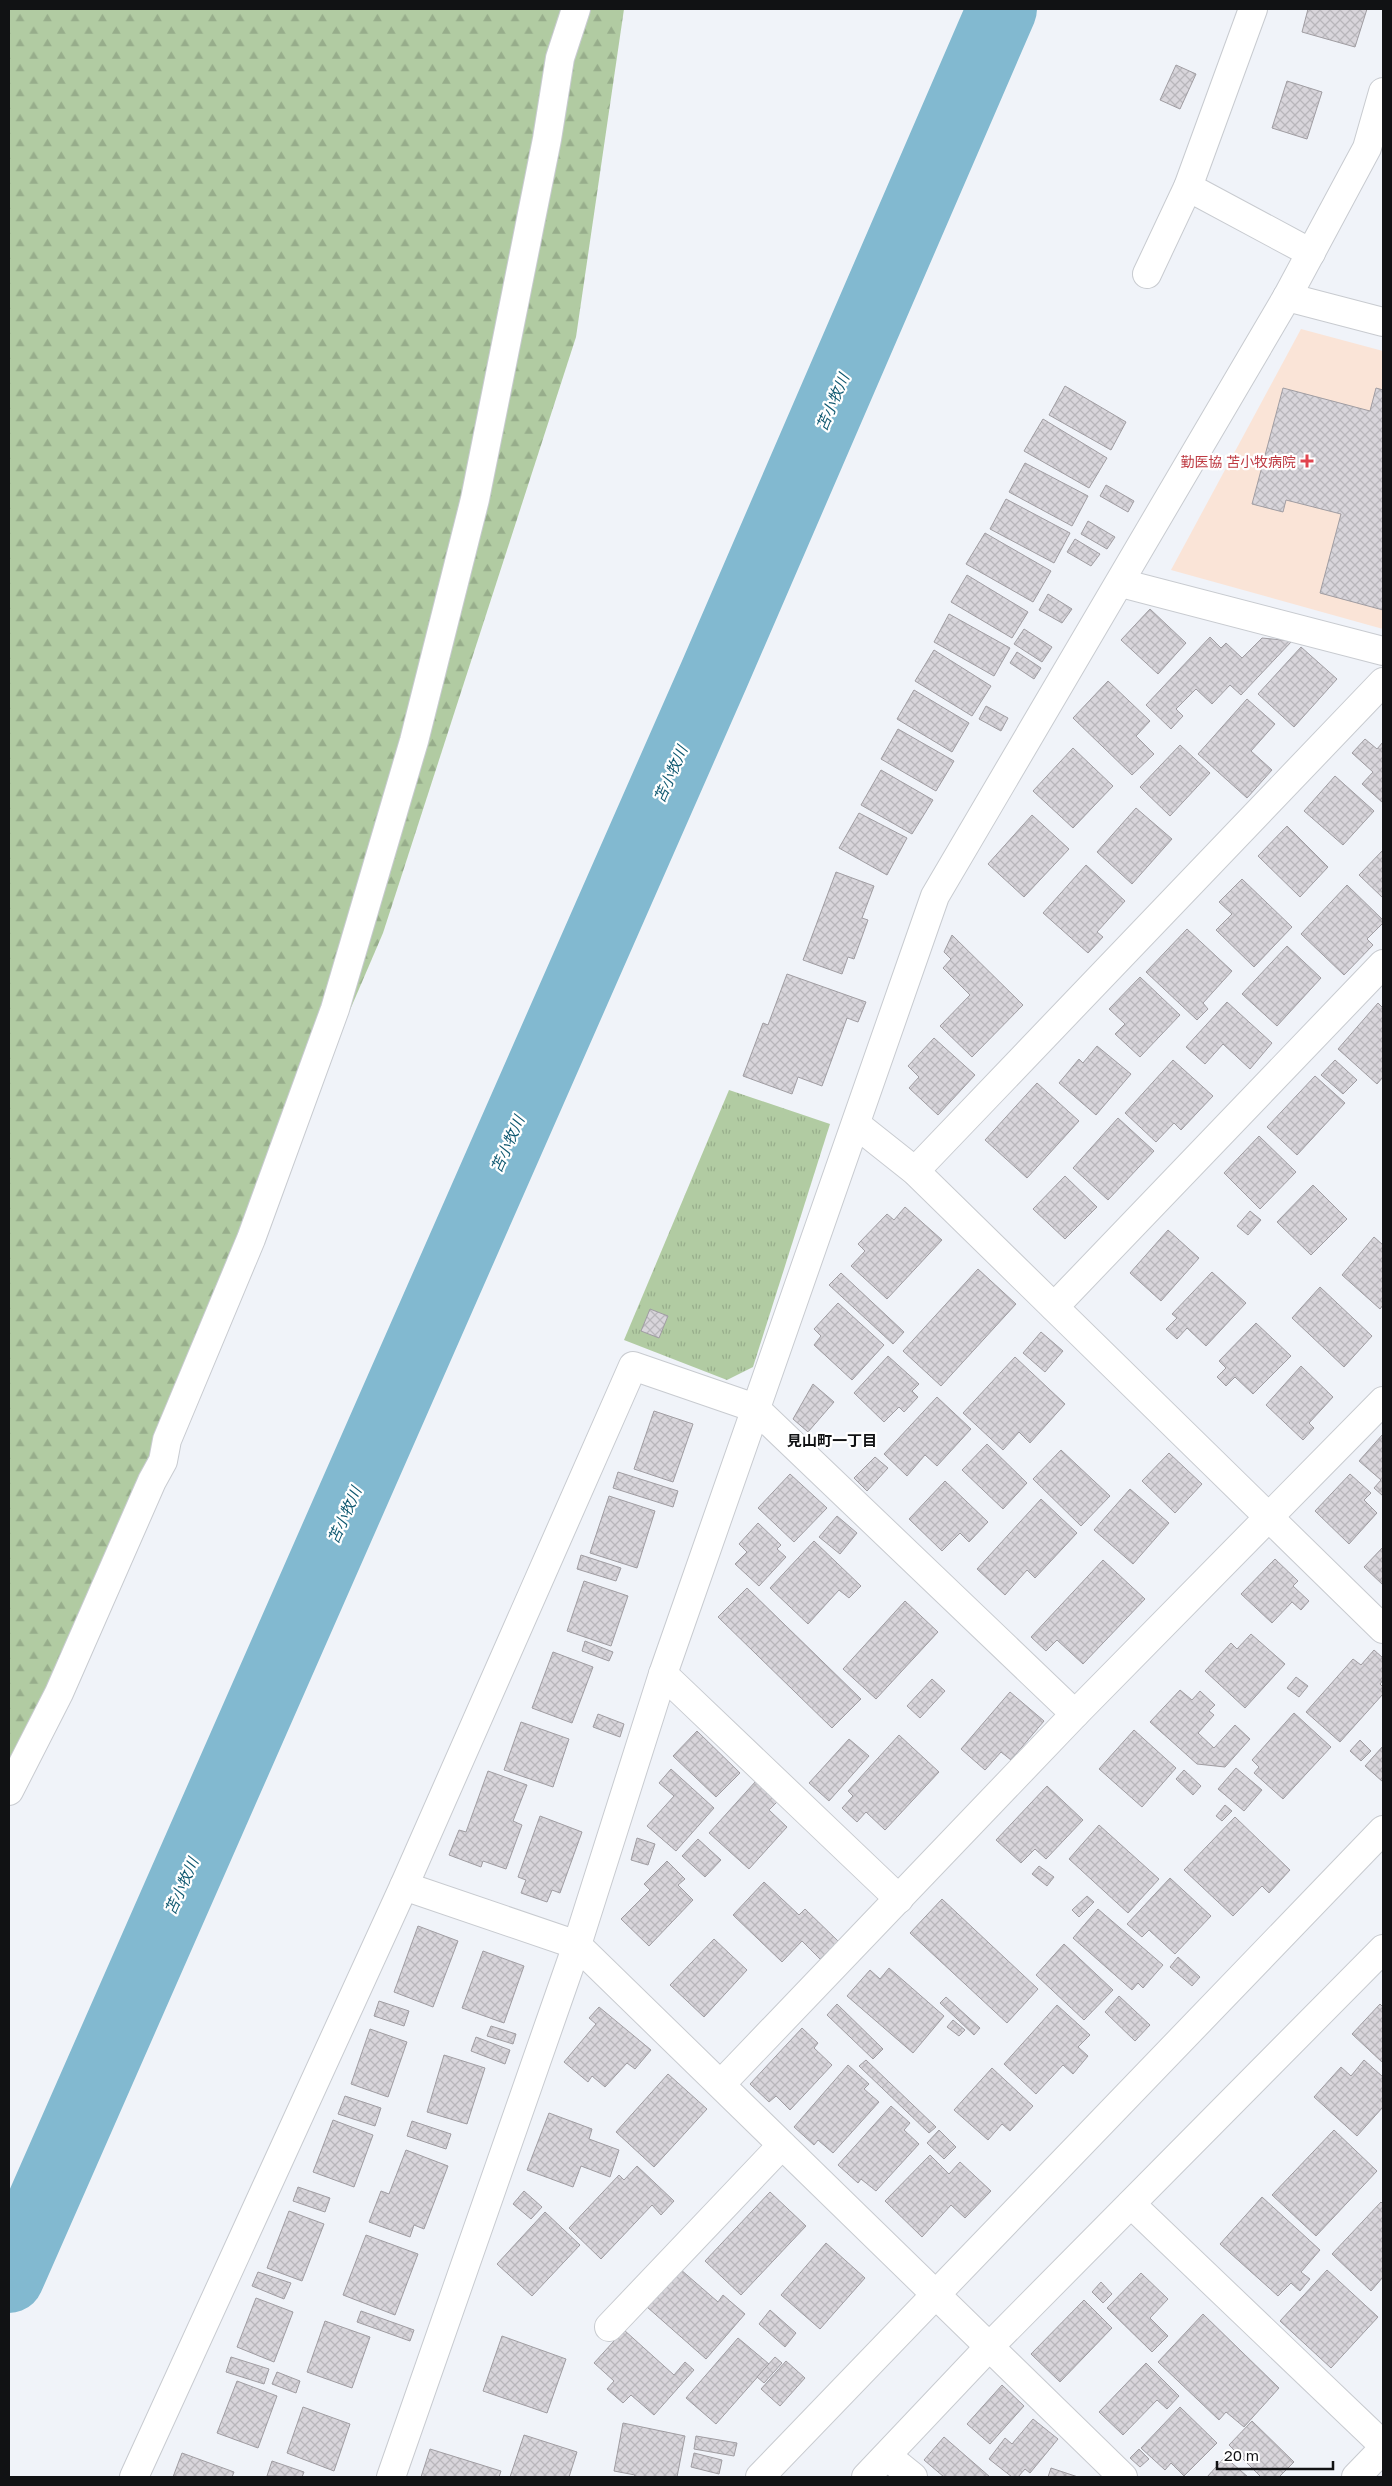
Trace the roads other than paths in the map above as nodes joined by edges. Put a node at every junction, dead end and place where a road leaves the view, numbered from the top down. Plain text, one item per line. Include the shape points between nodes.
1 (576, 9) edge
2 (1253, 9) edge
3 (1383, 92) edge
4 (1375, 150) edge
5 (1188, 187) junction
6 (1311, 253) junction
7 (1147, 274) dead end
8 (1287, 297) junction
9 (1383, 322) edge
10 (1121, 582) junction
11 (1383, 651) edge
12 (1383, 682) edge
13 (1383, 964) edge
14 (857, 1125) junction
15 (915, 1171) junction
16 (1054, 1307) junction
17 (1383, 1401) edge
18 (755, 1408) junction
19 (1269, 1518) junction
20 (1383, 1629) edge
21 (663, 1674) junction
22 (1075, 1714) junction
23 (9, 1791) edge
24 (1383, 1830) edge
25 (404, 1886) junction
26 (898, 1899) junction
27 (577, 1945) junction
28 (1383, 1949) edge
29 (721, 2084) junction
30 (782, 2145) junction
31 (1131, 2204) junction
32 (936, 2296) junction
33 (609, 2327) dead end
34 (990, 2348) junction
35 (1383, 2447) edge
36 (887, 2456) junction
37 (134, 2477) edge
38 (391, 2477) edge
39 (760, 2477) edge
40 (866, 2477) edge
41 (913, 2477) edge
42 (1123, 2477) edge
43 (1356, 2477) edge

1 - 23 street via 560,58 547,139 475,499 414,740 335,1009 251,1239 168,1440 163,1461 59,1693
2 - 5 street
3 - 4 street
4 - 6 street
5 - 6 street
5 - 7 street
6 - 8 street
8 - 9 street
8 - 10 street
10 - 11 street
10 - 14 street via 935,896
12 - 15 street
13 - 16 street
14 - 15 street
14 - 18 street
15 - 16 street
16 - 19 street
17 - 19 street
18 - 21 street
18 - 22 street
18 - 25 street via 633,1366
19 - 20 street
19 - 22 street
21 - 26 street
21 - 27 street
22 - 26 street
24 - 32 street
25 - 27 street
25 - 37 street
26 - 29 street
27 - 29 street
27 - 38 street
28 - 31 street
29 - 30 street
30 - 32 street
30 - 33 street
31 - 34 street
31 - 35 street
32 - 34 street
32 - 39 street
34 - 36 street
34 - 42 street
35 - 43 street
36 - 40 street
36 - 41 street

